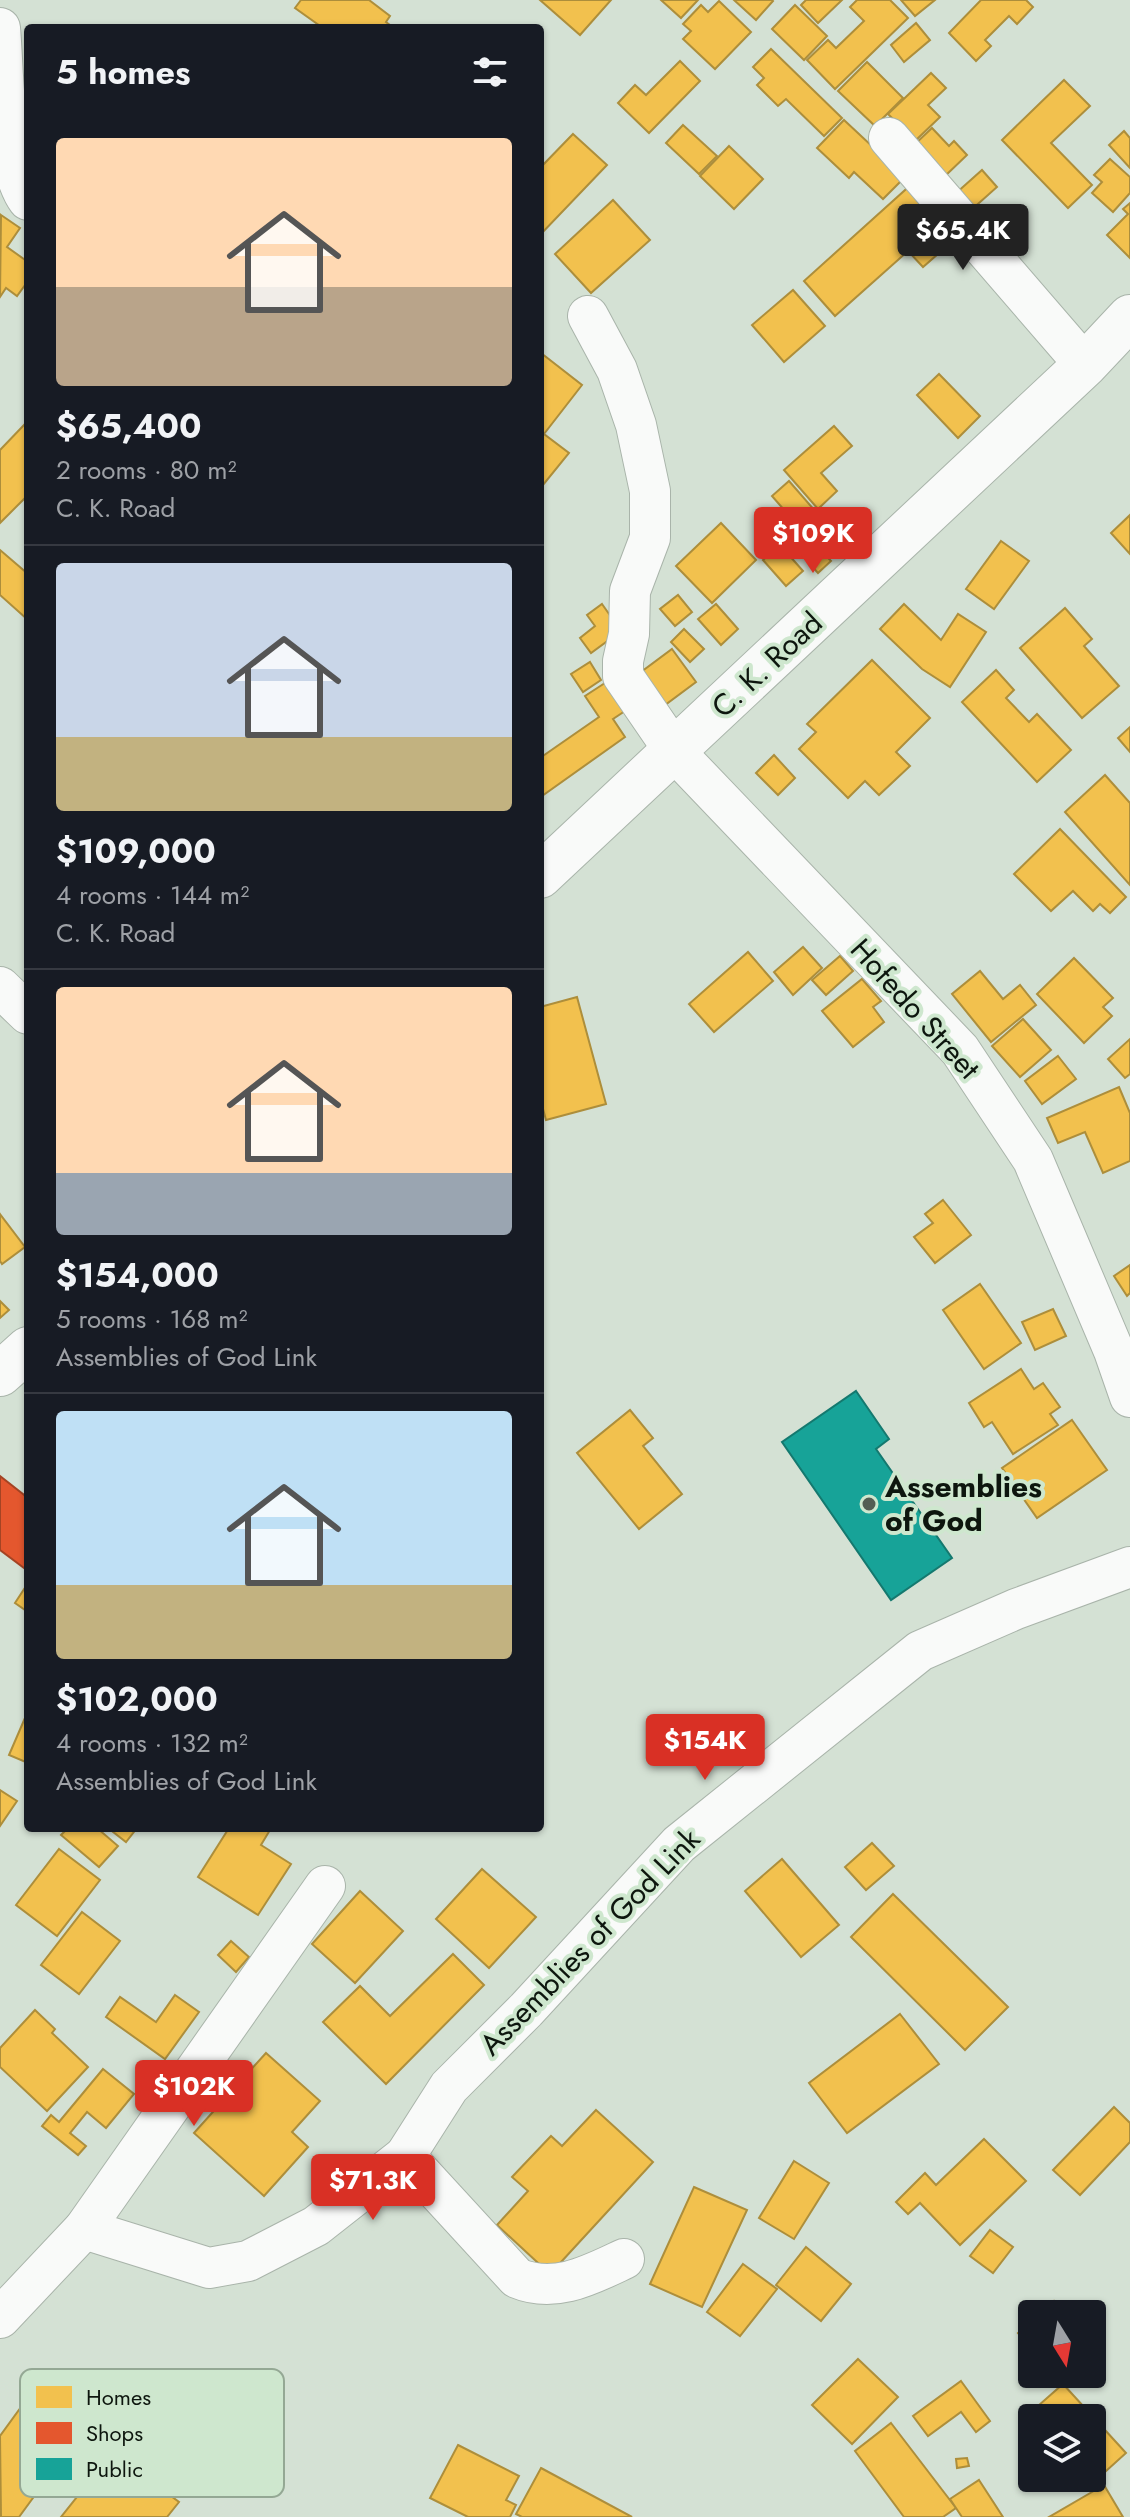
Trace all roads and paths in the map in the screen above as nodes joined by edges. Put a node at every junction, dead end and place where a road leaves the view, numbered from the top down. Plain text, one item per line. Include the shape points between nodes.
1 (0, 28) edge
2 (889, 138) dead end
3 (24, 195) edge
4 (588, 316) dead end
5 (1130, 317) edge
6 (1085, 365) junction
7 (675, 752) junction
8 (544, 872) edge
9 (0, 987) edge
10 (24, 1010) edge
11 (24, 1353) edge
12 (0, 1374) edge
13 (1130, 1397) edge
14 (1130, 1567) edge
15 (325, 1886) dead end
16 (405, 2156) junction
17 (84, 2229) junction
18 (624, 2259) dead end
19 (0, 2318) edge

1 - 3 street via 11,153
2 - 6 street
4 - 7 street, Hofedo Street via 617,370 650,491 650,538 630,591 623,676
5 - 6 street, C. K. Road
6 - 7 street, C. K. Road
7 - 8 street, C. K. Road
7 - 13 street, Hofedo Street via 960,1050 1033,1160
9 - 10 street
11 - 12 street
14 - 16 street, Assemblies of God Link via 920,1651 691,1834 449,2087
15 - 17 street
16 - 17 street, Assemblies of God Link via 316,2226 248,2261 209,2268
16 - 18 street via 517,2278 555,2284
17 - 19 street

